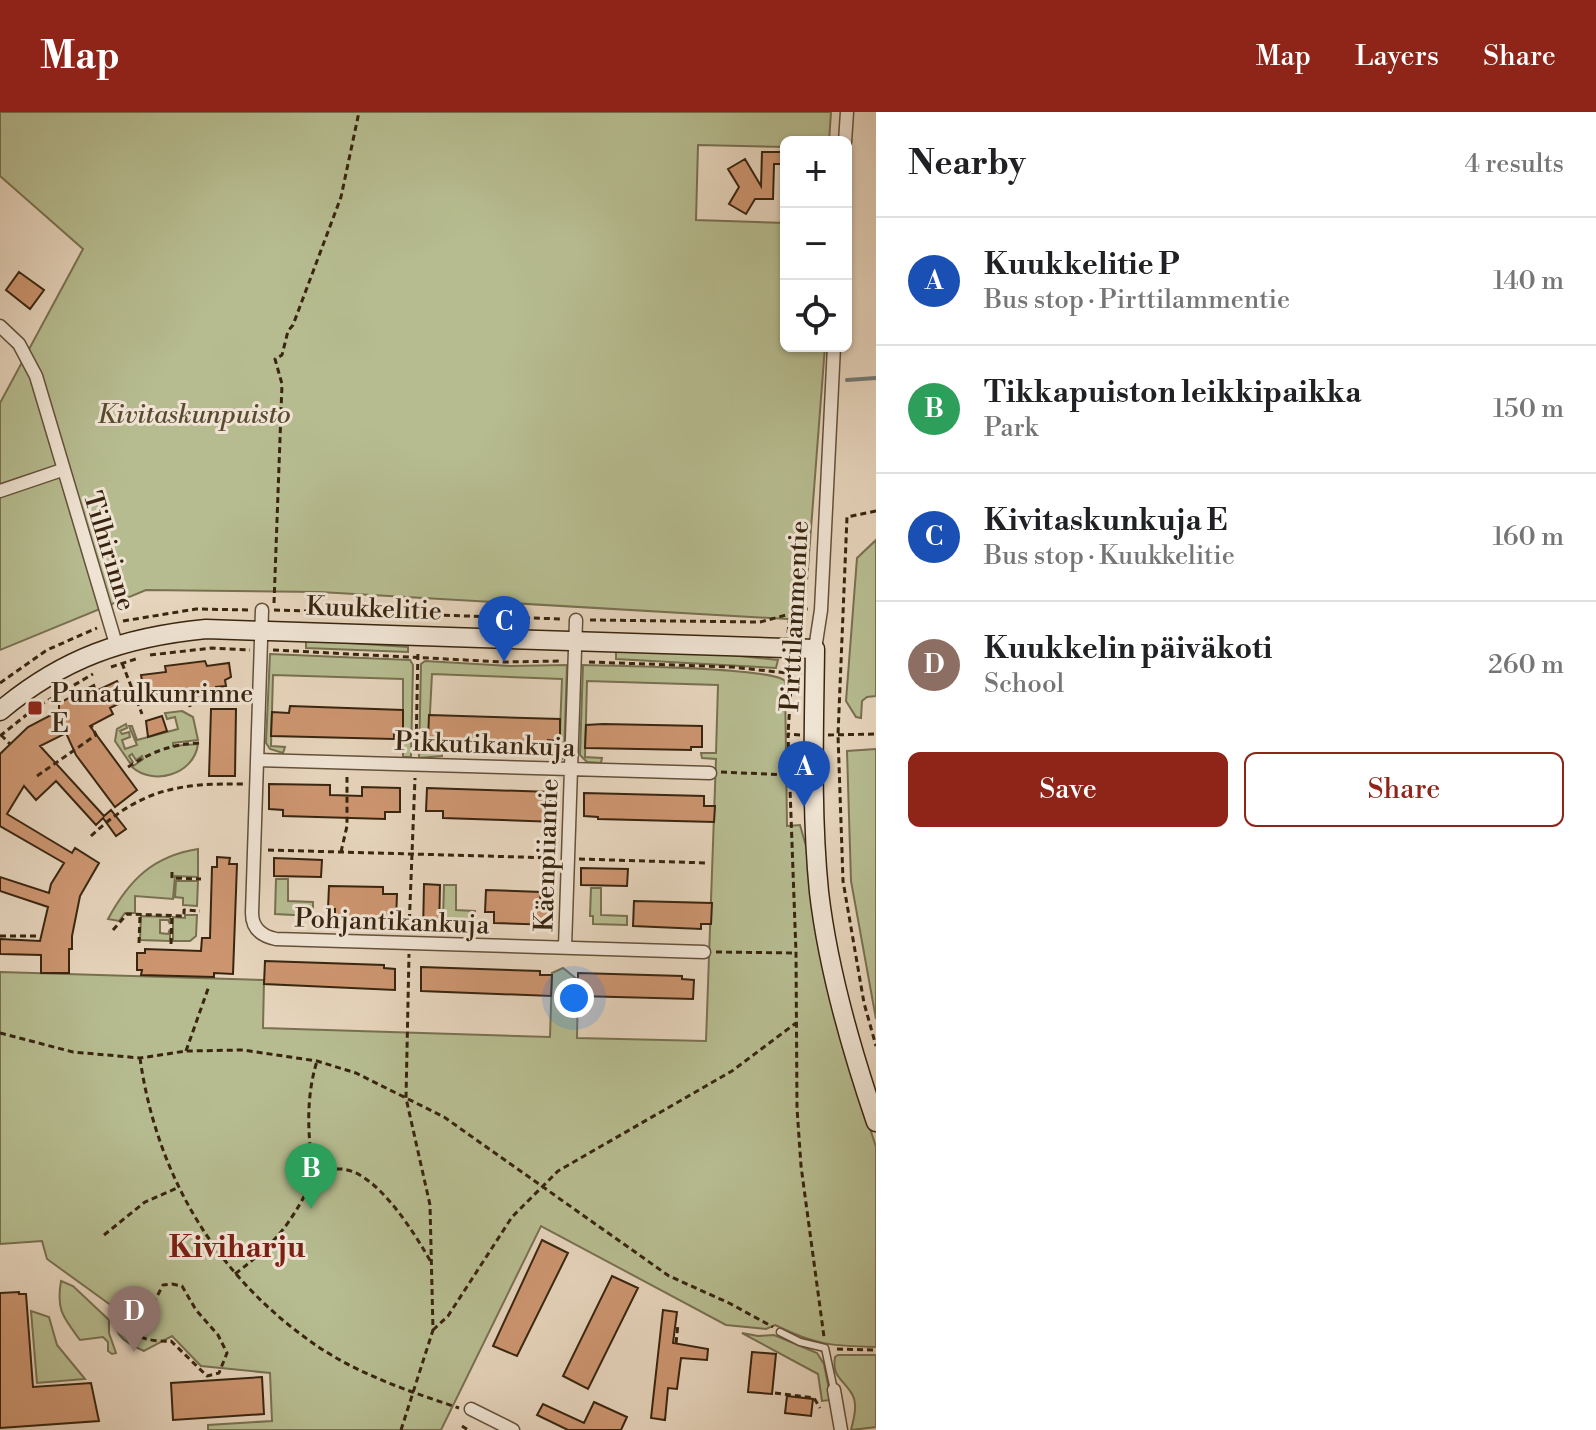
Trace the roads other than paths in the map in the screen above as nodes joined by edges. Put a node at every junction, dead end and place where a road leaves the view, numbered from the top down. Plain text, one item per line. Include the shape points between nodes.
1 (847, 112) edge
2 (845, 136) edge
3 (0, 326) edge
4 (834, 352) edge
5 (62, 470) junction
6 (0, 491) edge
7 (268, 610) road end
8 (576, 620) road end
9 (262, 631) junction
10 (575, 640) junction
11 (116, 644) junction
12 (815, 649) junction
13 (0, 711) edge
14 (257, 760) junction
15 (571, 769) junction
16 (710, 773) road end
17 (565, 947) junction
18 (704, 952) road end
19 (876, 1122) edge
20 (780, 1332) road end
21 (834, 1390) joint
22 (471, 1409) road end
23 (513, 1430) edge
24 (841, 1430) edge

1 - 2 street
3 - 5 street, Tilhirinne via 19,344 36,376
4 - 12 street, Pirttilammentie
5 - 6 street, Tilhirinne
5 - 11 street, Tilhirinne
7 - 9 street, Pohjantikankuja
8 - 10 street, Käenpiiantie
9 - 10 street, Kuukkelitie
9 - 11 street, Kuukkelitie via 190,631
9 - 14 street, Pohjantikankuja
10 - 12 street, Kuukkelitie
10 - 15 street, Käenpiiantie
11 - 13 street, Kuukkelitie via 41,679
12 - 19 street, Pirttilammentie via 820,893 848,1031
14 - 15 street, Pikkutikankuja
14 - 17 street, Pohjantikankuja via 252,919 258,931 276,939
15 - 16 street, Pikkutikankuja
15 - 17 street, Käenpiiantie
17 - 18 street, Pohjantikankuja
20 - 21 lane via 825,1348
21 - 24 street
22 - 23 street

